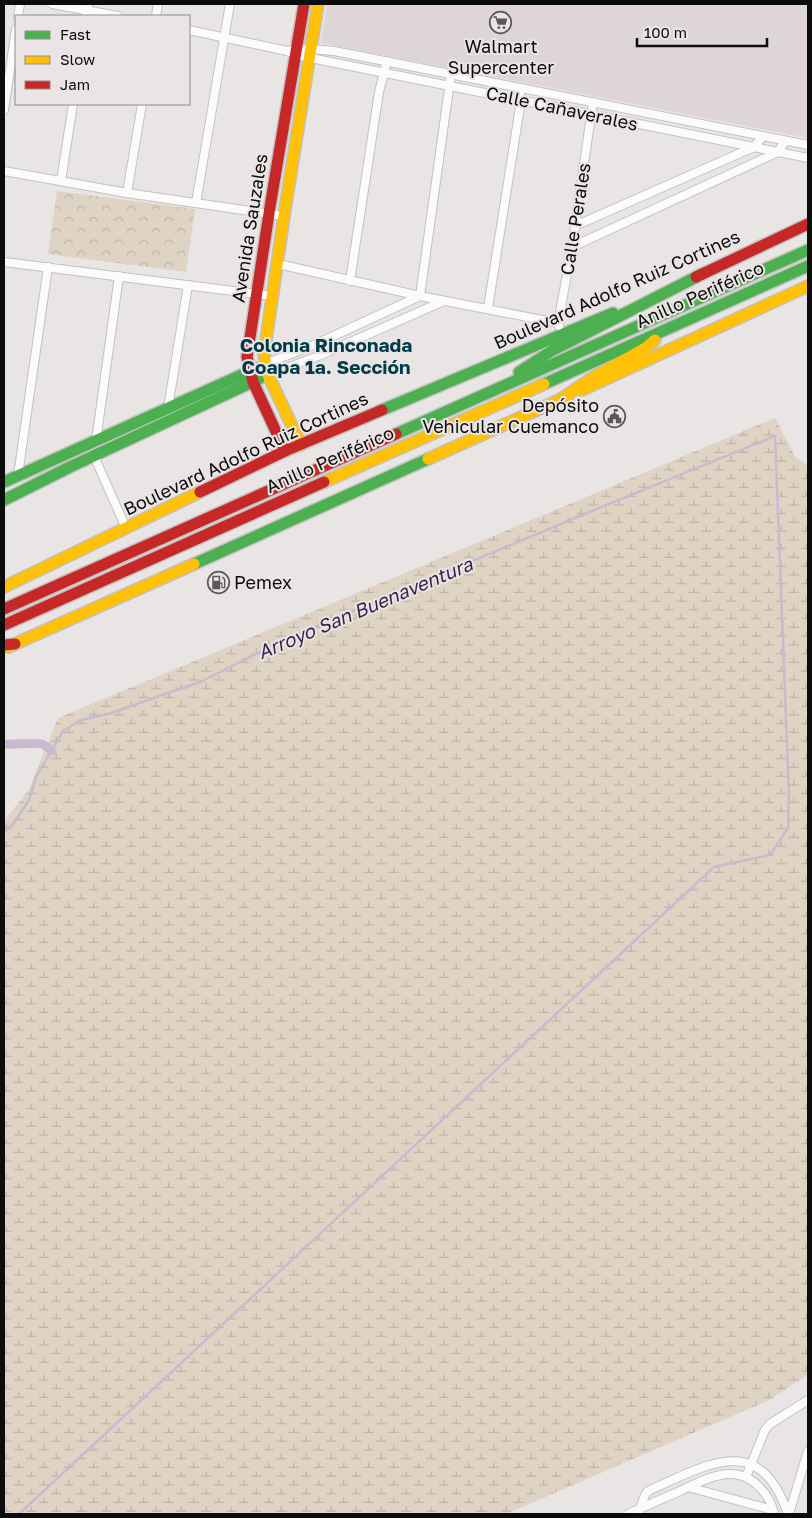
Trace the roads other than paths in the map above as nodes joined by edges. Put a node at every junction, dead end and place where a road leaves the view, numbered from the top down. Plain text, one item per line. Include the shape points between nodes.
1 (52, 4) edge
2 (230, 4) edge
3 (304, 4) edge
4 (318, 4) edge
5 (87, 10) edge
6 (113, 15) edge
7 (190, 30) edge
8 (15, 35) edge
9 (224, 37) junction
10 (293, 52) junction
11 (310, 53) junction
12 (386, 61) junction
13 (383, 74) junction
14 (451, 74) junction
15 (449, 86) junction
16 (520, 88) junction
17 (5, 96) edge
18 (520, 100) junction
19 (593, 102) junction
20 (73, 105) edge
21 (142, 105) edge
22 (4, 110) edge
23 (592, 115) junction
24 (763, 136) junction
25 (784, 141) junction
26 (808, 146) edge
27 (754, 147) junction
28 (778, 152) junction
29 (808, 158) edge
30 (4, 171) edge
31 (61, 181) junction
32 (127, 194) junction
33 (196, 203) junction
34 (269, 214) junction
35 (284, 216) junction
36 (808, 224) edge
37 (575, 226) junction
38 (572, 247) junction
39 (808, 250) edge
40 (4, 262) edge
41 (278, 264) junction
42 (808, 266) edge
43 (48, 268) junction
44 (704, 273) junction
45 (119, 276) junction
46 (350, 281) junction
47 (188, 285) junction
48 (808, 286) edge
49 (256, 294) junction
50 (273, 296) junction
51 (420, 296) junction
52 (444, 301) junction
53 (488, 308) junction
54 (558, 323) junction
55 (660, 332) junction
56 (563, 335) junction
57 (251, 336) junction
58 (266, 338) junction
59 (316, 344) junction
60 (321, 354) junction
61 (267, 369) junction
62 (252, 376) junction
63 (210, 396) junction
64 (480, 397) junction
65 (561, 399) junction
66 (168, 408) junction
67 (96, 441) junction
68 (301, 445) junction
69 (285, 451) junction
70 (66, 454) junction
71 (94, 456) junction
72 (72, 466) junction
73 (18, 475) junction
74 (4, 482) edge
75 (4, 500) edge
76 (126, 528) junction
77 (4, 587) edge
78 (4, 609) edge
79 (4, 626) edge
80 (8, 646) edge
81 (808, 1400) edge
82 (808, 1451) edge
83 (751, 1464) junction
84 (746, 1477) junction
85 (688, 1487) junction
86 (639, 1511) edge
87 (773, 1512) edge
88 (628, 1514) edge
89 (789, 1514) edge

1 - 5 street
2 - 9 street
3 - 10 main road, Avenida Sauzales
4 - 11 main road, Avenida Sauzales
5 - 6 street
7 - 9 street, Calle Cañaverales
8 - 17 street
9 - 10 street, Calle Cañaverales
9 - 33 street
10 - 11 street, Calle Cañaverales
10 - 34 main road, Avenida Sauzales
11 - 12 street, Calle Cañaverales via 334,51
11 - 13 street, Calle Cañaverales
11 - 35 main road, Avenida Sauzales
12 - 13 street
12 - 14 street, Calle Cañaverales
13 - 15 street, Calle Cañaverales
13 - 46 street
14 - 15 street
14 - 16 street, Calle Cañaverales
15 - 18 street, Calle Cañaverales
15 - 51 street
16 - 18 street
16 - 19 street, Calle Cañaverales
17 - 22 street
18 - 23 street, Calle Cañaverales
18 - 53 street
19 - 23 street, Calle Perales
19 - 24 street, Calle Cañaverales
20 - 31 street
21 - 32 street
23 - 27 street, Calle Cañaverales
23 - 37 street, Calle Perales
24 - 25 street, Calle Cañaverales
24 - 27 street
25 - 26 street, Calle Cañaverales
25 - 28 street
27 - 28 street, Calle Cañaverales
27 - 37 street
28 - 29 street, Calle Cañaverales
28 - 38 street
30 - 31 street
31 - 32 street
32 - 33 street
33 - 34 street
34 - 35 street
34 - 49 main road, Avenida Sauzales
35 - 41 main road, Avenida Sauzales
36 - 44 main road, Boulevard Adolfo Ruiz Cortines
37 - 38 street, Calle Perales
38 - 54 street, Calle Perales
39 - 64 main road, Anillo Periférico
40 - 43 street
41 - 46 street
41 - 50 main road, Avenida Sauzales
42 - 55 main road, Anillo Periférico
43 - 45 street
43 - 73 street
44 - 56 main road, Boulevard Adolfo Ruiz Cortines
44 - 64 main road via 554,350
45 - 47 street
45 - 67 street
46 - 51 street
47 - 49 street
47 - 66 street
48 - 65 main road
49 - 50 street
49 - 57 main road, Avenida Sauzales
50 - 58 main road, Avenida Sauzales
51 - 52 street
51 - 59 street
52 - 53 street
52 - 60 street
53 - 54 street
54 - 56 street
55 - 65 main road via 648,347 576,387
55 - 79 main road, Anillo Periférico
56 - 68 main road, Boulevard Adolfo Ruiz Cortines
57 - 58 main road
57 - 62 main road, Avenida Sauzales via 248,357
58 - 61 main road, Avenida Sauzales via 264,354
59 - 60 street
59 - 61 street
60 - 61 street
61 - 62 main road
61 - 68 main road, Avenida Sauzales
62 - 63 main road
62 - 69 main road, Avenida Sauzales
63 - 66 main road
63 - 71 main road
64 - 78 main road, Anillo Periférico
65 - 80 main road
66 - 67 main road
67 - 70 main road
68 - 69 main road, Boulevard Adolfo Ruiz Cortines
69 - 76 main road, Boulevard Adolfo Ruiz Cortines
70 - 72 main road
70 - 73 main road
71 - 72 main road
71 - 76 street
72 - 75 main road
73 - 74 main road
76 - 77 main road, Boulevard Adolfo Ruiz Cortines
81 - 83 street via 770,1424
82 - 89 street
83 - 84 street
83 - 86 street via 732,1461 706,1465 648,1491
83 - 89 street via 770,1478
84 - 85 street via 723,1474
84 - 87 street via 767,1495
85 - 86 street
85 - 87 street
86 - 88 street

